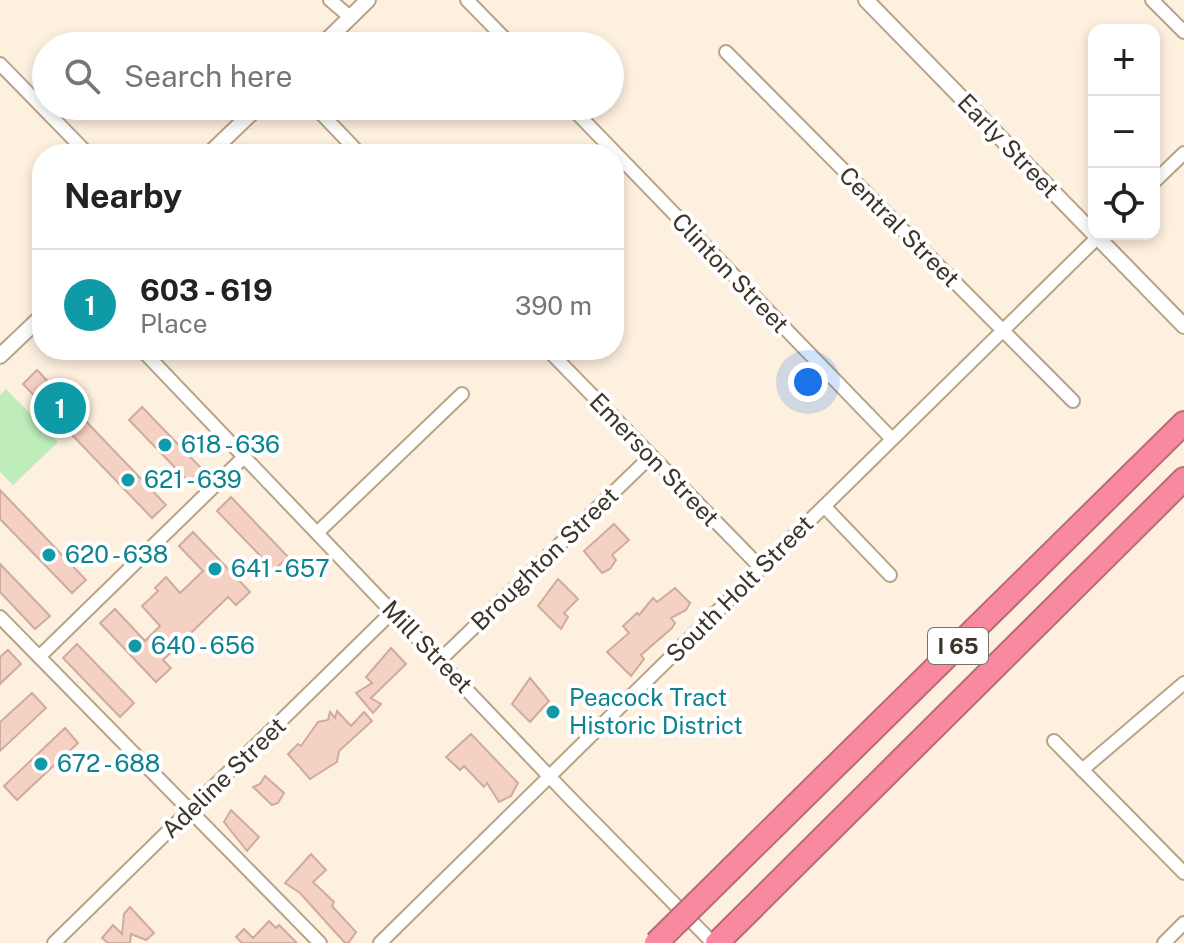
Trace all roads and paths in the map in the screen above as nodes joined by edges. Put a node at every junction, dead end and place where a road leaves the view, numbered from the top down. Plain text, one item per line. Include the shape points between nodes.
1 (330, 0) edge
2 (368, 0) edge
3 (467, 0) edge
4 (866, 0) edge
5 (1152, 0) edge
6 (350, 17) junction
7 (335, 32) edge
8 (498, 32) edge
9 (1184, 32) edge
10 (726, 52) dead end
11 (0, 64) edge
12 (32, 97) edge
13 (55, 120) edge
14 (244, 120) edge
15 (327, 120) edge
16 (584, 120) edge
17 (78, 144) edge
18 (219, 144) edge
19 (350, 144) edge
20 (607, 144) edge
21 (1184, 153) edge
22 (624, 162) edge
23 (1160, 176) edge
24 (1088, 225) edge
25 (1095, 240) edge
26 (1103, 240) edge
27 (32, 324) edge
28 (1184, 326) edge
29 (1003, 330) junction
30 (3, 347) edge
31 (152, 360) edge
32 (558, 360) edge
33 (462, 394) dead end
34 (1073, 401) dead end
35 (1184, 423) edge
36 (892, 439) junction
37 (244, 457) junction
38 (650, 457) junction
39 (1184, 479) edge
40 (824, 506) junction
41 (317, 533) junction
42 (761, 568) junction
43 (890, 575) dead end
44 (392, 612) junction
45 (0, 617) edge
46 (39, 657) junction
47 (440, 660) junction
48 (1184, 683) edge
49 (1054, 741) dead end
50 (1082, 770) junction
51 (550, 777) junction
52 (189, 812) junction
53 (1184, 873) edge
54 (1184, 923) edge
55 (54, 943) edge
56 (320, 943) edge
57 (380, 943) edge
58 (656, 943) edge
59 (715, 943) edge
60 (1164, 943) edge

1 - 6 street
2 - 6 street
3 - 8 street
4 - 24 street, Early Street
5 - 9 street
6 - 7 street
10 - 29 street, Central Street
11 - 12 street
13 - 17 street
14 - 18 street
15 - 19 street
16 - 20 street, Clinton Street
21 - 23 street
22 - 36 street, Clinton Street
25 - 29 street, South Holt Street
26 - 28 street, Early Street
27 - 30 street
29 - 34 street, Central Street
29 - 36 street, South Holt Street
31 - 37 street, Mill Street
32 - 38 street, Emerson Street
33 - 41 street
35 - 58 highway, I 65, bridge
36 - 40 street, South Holt Street
37 - 41 street, Mill Street
37 - 46 street
38 - 42 street, Emerson Street
38 - 47 street, Broughton Street
39 - 59 highway, I 65
40 - 42 street, South Holt Street
40 - 43 street
41 - 44 street, Mill Street
42 - 51 street, South Holt Street
44 - 47 street, Mill Street
44 - 52 street, Adeline Street
45 - 46 street
46 - 52 street
47 - 51 street, Mill Street
48 - 50 street
49 - 50 street
50 - 53 street
51 - 57 street, South Holt Street
51 - 59 street, Mill Street
52 - 55 street, Adeline Street
52 - 56 street
54 - 60 street

